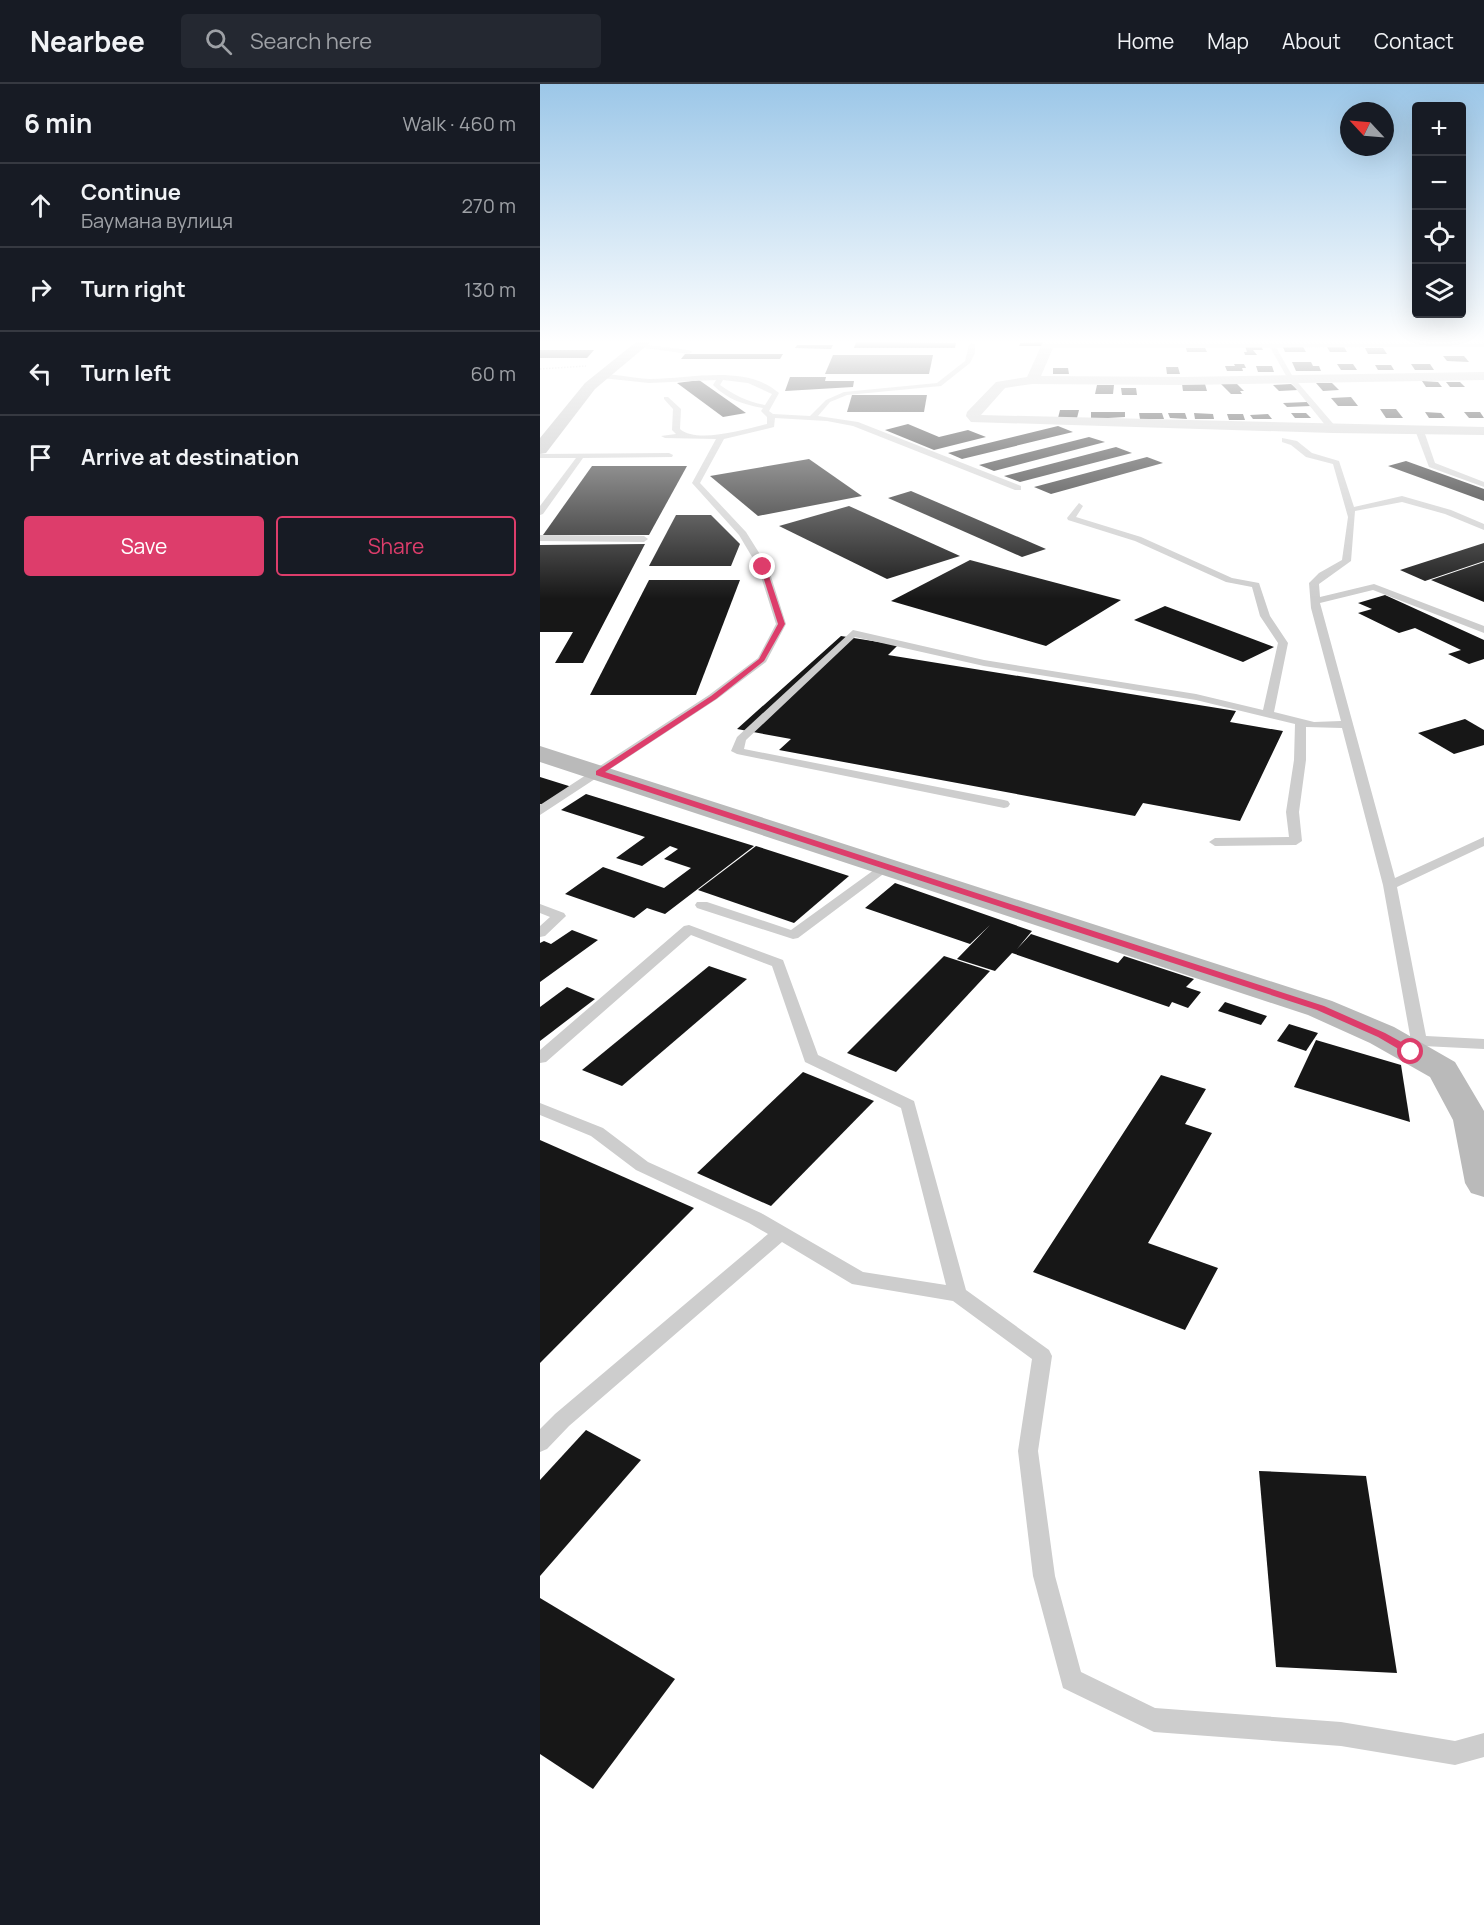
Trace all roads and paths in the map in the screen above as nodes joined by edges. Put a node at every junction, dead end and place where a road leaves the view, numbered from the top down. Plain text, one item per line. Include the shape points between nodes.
1 (557, 428) edge
2 (676, 428) edge
3 (759, 428) edge
4 (865, 428) edge
5 (1287, 428) edge
6 (1333, 429) joint
7 (1419, 430) junction
8 (1484, 430) edge
9 (665, 436) dead end
10 (684, 437) junction
11 (721, 437) junction
12 (1285, 440) dead end
13 (541, 449) edge
14 (669, 455) dead end
15 (581, 456) junction
16 (1484, 485) edge
17 (1018, 488) dead end
18 (1079, 506) dead end
19 (1350, 510) junction
20 (540, 512) edge
21 (1484, 526) edge
22 (540, 538) edge
23 (644, 539) dead end
24 (1315, 601) junction
25 (1484, 630) edge
26 (1268, 714) junction
27 (1301, 722) junction
28 (1347, 724) junction
29 (540, 754) edge
30 (599, 773) junction
31 (1004, 804) dead end
32 (540, 811) edge
33 (1484, 841) edge
34 (1215, 842) dead end
35 (885, 866) junction
36 (1390, 885) junction
37 (702, 906) dead end
38 (540, 908) edge
39 (540, 933) edge
40 (1484, 1044) edge
41 (1415, 1046) junction
42 (540, 1058) edge
43 (540, 1109) edge
44 (1484, 1183) edge
45 (781, 1233) junction
46 (958, 1294) junction
47 (540, 1443) edge
48 (1484, 1745) edge

1 - 13 main road
2 - 10 lane
3 - 11 lane
4 - 17 lane
5 - 6 street
6 - 7 street
7 - 8 street
7 - 16 lane via 1432,465
9 - 10 lane
10 - 11 lane
11 - 30 lane via 696,483 743,534 763,567 781,624 762,660 713,698
12 - 19 lane via 1336,464
13 - 15 lane
14 - 15 lane
15 - 20 lane
18 - 26 lane via 1071,518 1138,539 1229,580 1256,585 1265,616 1283,643
19 - 21 lane via 1402,499
19 - 24 lane via 1346,561 1314,583
22 - 23 lane
24 - 25 lane via 1374,587
24 - 28 lane
26 - 27 lane
26 - 31 lane via 1196,697 984,663 853,633 741,739 737,752
27 - 28 lane
27 - 34 lane via 1300,764 1293,797 1296,841
28 - 36 lane
29 - 30 main road
30 - 32 lane
30 - 35 main road
33 - 36 lane
35 - 37 lane via 793,935
35 - 41 main road via 1320,1008
36 - 41 lane
38 - 39 lane via 560,916
40 - 41 lane
41 - 44 main road via 1443,1070 1471,1120
42 - 46 lane via 689,929 778,963 811,1058 909,1105
43 - 45 lane via 597,1132 642,1166
45 - 46 lane via 859,1279
45 - 47 lane
46 - 48 lane via 1042,1356 1029,1451 1044,1576 1071,1680 1154,1720 1341,1734 1455,1753

